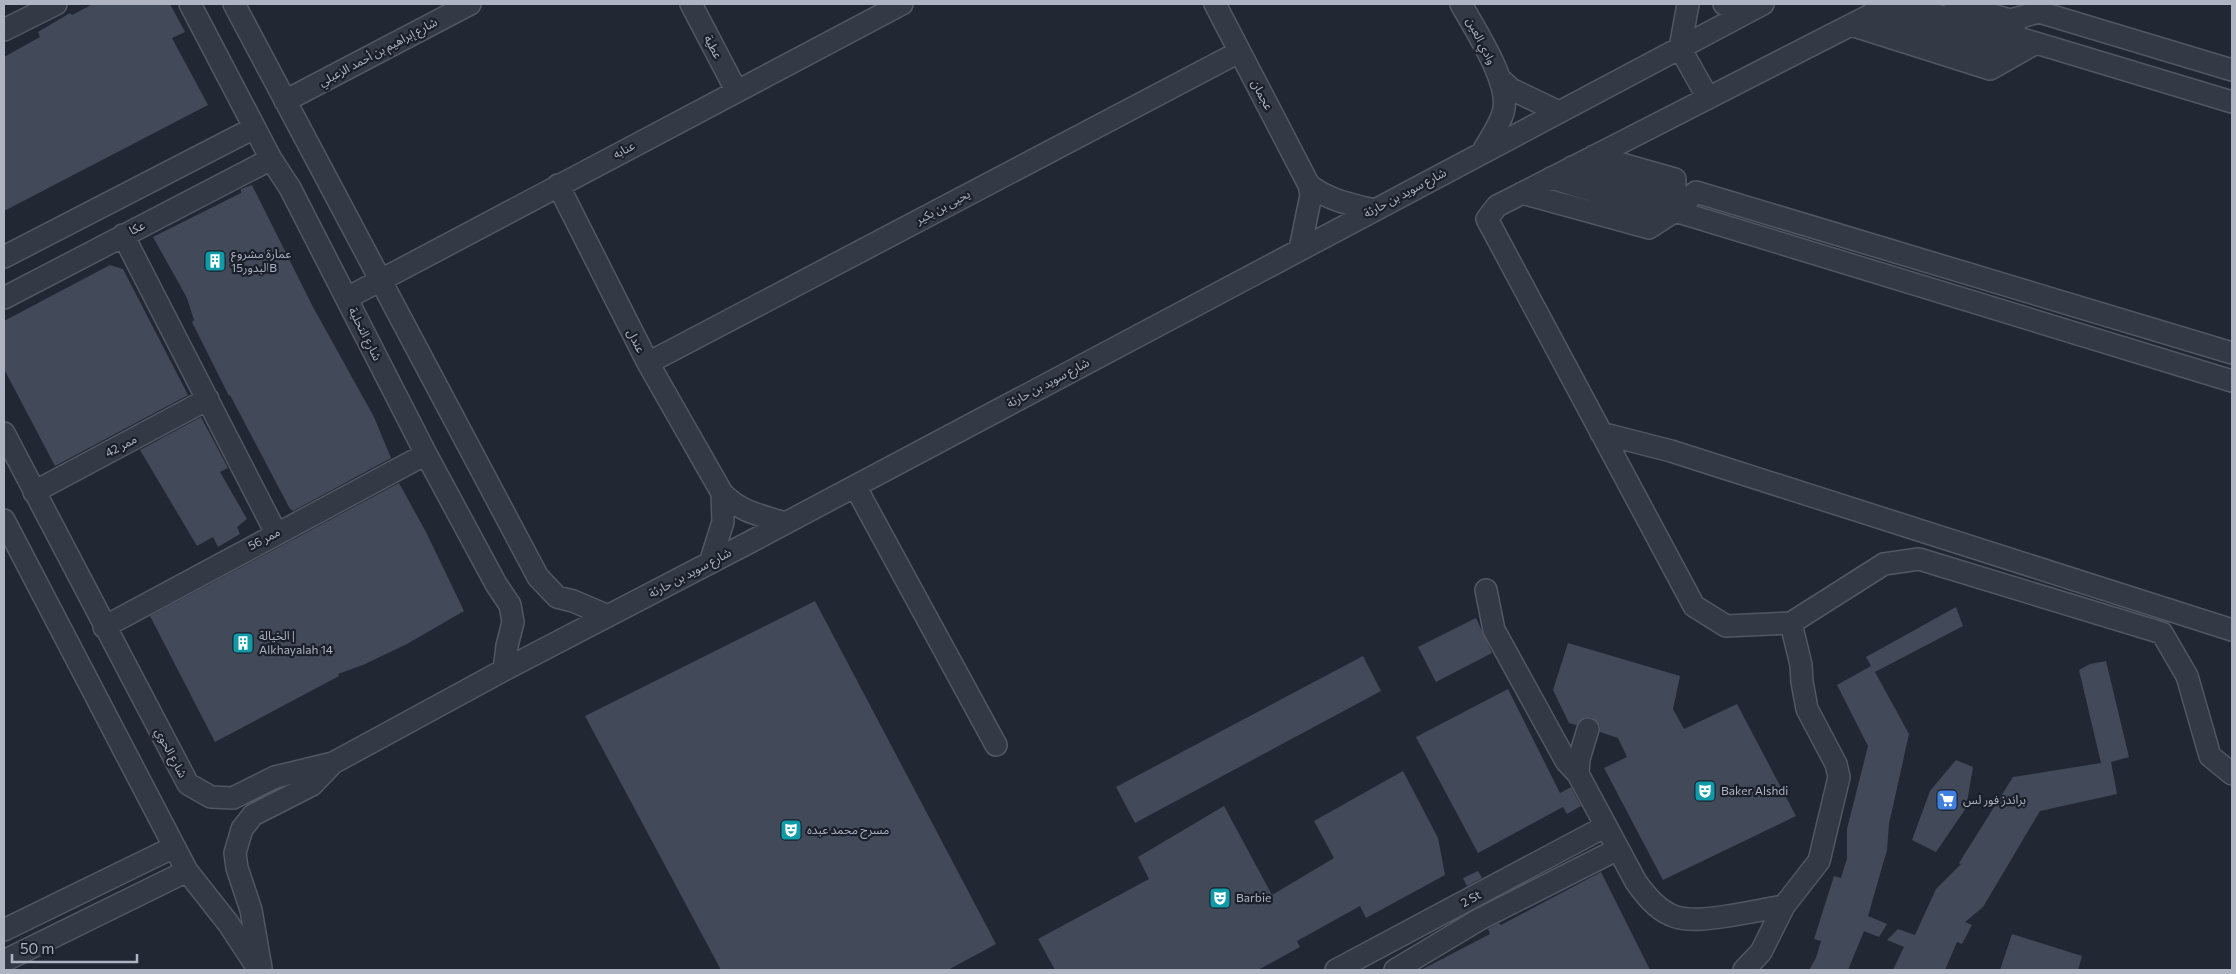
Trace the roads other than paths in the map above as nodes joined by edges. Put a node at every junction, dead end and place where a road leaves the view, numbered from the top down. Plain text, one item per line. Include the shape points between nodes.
1 (56, 4) edge
2 (190, 4) edge
3 (234, 4) edge
4 (691, 4) edge
5 (1215, 4) edge
6 (1461, 4) edge
7 (1688, 4) edge
8 (1724, 4) edge
9 (1892, 4) edge
10 (1897, 4) edge
11 (1955, 4) edge
12 (465, 5) edge
13 (890, 6) edge
14 (1754, 8) edge
15 (2012, 12) edge
16 (1861, 20) junction
17 (4, 30) edge
18 (2036, 42) junction
19 (1680, 48) junction
20 (1239, 52) junction
21 (2232, 70) edge
22 (1500, 79) junction
23 (736, 90) junction
24 (1708, 98) junction
25 (285, 101) junction
26 (2232, 102) edge
27 (1559, 112) junction
28 (254, 128) junction
29 (1484, 151) junction
30 (1594, 156) junction
31 (271, 159) junction
32 (1572, 167) junction
33 (1551, 178) junction
34 (558, 184) junction
35 (1309, 185) junction
36 (1522, 193) junction
37 (1373, 210) junction
38 (1675, 211) junction
39 (123, 235) junction
40 (1300, 249) junction
41 (4, 257) edge
42 (380, 280) junction
43 (4, 298) edge
44 (347, 298) junction
45 (2232, 353) edge
46 (648, 363) junction
47 (2232, 380) edge
48 (208, 400) junction
49 (1601, 433) junction
50 (4, 434) edge
51 (426, 454) junction
52 (855, 486) junction
53 (34, 492) junction
54 (722, 493) junction
55 (4, 520) edge
56 (785, 523) junction
57 (276, 533) junction
58 (710, 563) junction
59 (1486, 590) dead end
60 (608, 616) junction
61 (1791, 623) junction
62 (104, 626) junction
63 (2232, 630) edge
64 (504, 670) junction
65 (1588, 729) dead end
66 (996, 745) dead end
67 (333, 763) junction
68 (1578, 774) junction
69 (2232, 774) edge
70 (1606, 826) junction
71 (174, 847) junction
72 (1618, 849) junction
73 (186, 872) junction
74 (1478, 895) junction
75 (1784, 906) junction
76 (1489, 915) junction
77 (4, 930) edge
78 (1376, 949) junction
79 (4, 961) edge
80 (260, 970) edge
81 (1336, 970) edge
82 (1389, 970) edge
83 (1395, 970) edge
84 (1744, 970) edge

1 - 17 street
2 - 28 street, شارع التحلية
3 - 25 street
4 - 23 street, عطية
5 - 20 street, عجمان
6 - 22 street, وادي العين
7 - 19 street
8 - 14 street
9 - 16 street
10 - 18 street
11 - 15 street
12 - 25 street, شارع إبراهيم بن أحمد الزعبلي
13 - 23 street, عنابه
14 - 19 street, شارع سويد بن حارثة
15 - 18 street
15 - 21 street via 2039,12
16 - 18 street via 1990,69
16 - 24 street
18 - 26 street
19 - 24 street
19 - 27 street, شارع سويد بن حارثة
20 - 35 street, عجمان
20 - 46 street, يحيى بن بكير
22 - 27 street, وادي العين via 1511,90
22 - 29 street, وادي العين via 1504,112
23 - 34 street, عنابه
24 - 30 street
25 - 42 street
27 - 29 street, شارع سويد بن حارثة
28 - 31 street, شارع التحلية
28 - 41 street
29 - 37 street, شارع سويد بن حارثة
30 - 32 street
30 - 38 street via 1675,179
31 - 39 street, عكا
31 - 44 street, شارع التحلية via 290,188
32 - 33 street
32 - 38 street via 1662,195
33 - 36 street
33 - 38 street via 1659,211
34 - 42 street, عنابه
34 - 46 street, عندل
35 - 37 street via 1320,194
35 - 40 street, عجمان via 1311,195
36 - 38 street via 1649,228
36 - 49 street via 1496,206 1487,219
37 - 40 street, شارع سويد بن حارثة
38 - 45 street via 1696,192
38 - 47 street
39 - 43 street, عكا
39 - 48 street
40 - 52 street, شارع سويد بن حارثة
42 - 44 street, عنابه
42 - 60 street via 538,577 557,597
44 - 51 street, شارع التحلية
46 - 54 street, عندل
48 - 53 street, ممر 42
48 - 57 street
49 - 61 street via 1694,606 1726,626
49 - 63 street via 1671,451
50 - 53 street, شارع الحوي
51 - 57 street, ممر 56
51 - 64 street, شارع التحلية via 510,605 513,622
52 - 56 street, شارع سويد بن حارثة
52 - 66 street
53 - 62 street, شارع الحوي
54 - 56 street, عندل via 743,510
54 - 58 street, عندل via 723,522
55 - 71 street
56 - 58 street, شارع سويد بن حارثة
57 - 62 street, ممر 56
58 - 60 street, شارع سويد بن حارثة
59 - 68 street via 1494,630 1504,652 1566,761
60 - 64 street, شارع سويد بن حارثة
61 - 69 street via 1884,564 1919,559 2162,633 2187,676 2210,756
61 - 75 street via 1807,709 1839,776 1819,861
62 - 67 street, شارع الحوي via 188,784 211,796 233,798 275,776
64 - 67 street, شارع سويد بن حارثة
65 - 68 street
67 - 80 street via 312,785 253,815 242,829 235,852 237,868 251,910
68 - 70 street
70 - 72 street
70 - 74 street, 2 St
71 - 73 street
71 - 77 street
72 - 75 street via 1646,898 1668,914 1682,919 1696,921
72 - 76 street, 2 St
73 - 79 street
73 - 80 street via 228,923
74 - 76 street
74 - 78 street, 2 St
75 - 84 street via 1762,952
76 - 83 street, 2 St
78 - 81 street, 2 St
78 - 82 street

